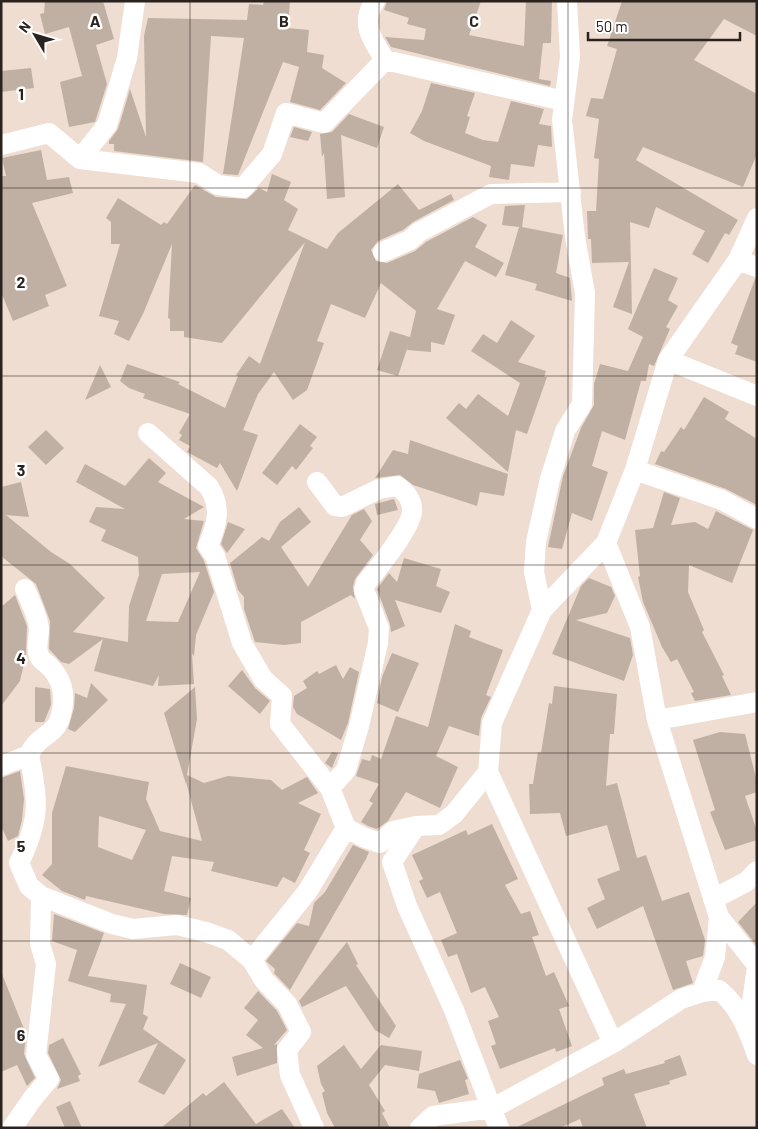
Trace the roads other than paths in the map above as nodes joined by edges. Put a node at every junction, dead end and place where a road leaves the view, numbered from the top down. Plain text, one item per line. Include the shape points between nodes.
1 (136, 1) edge
2 (376, 1) edge
3 (567, 1) edge
4 (386, 60) junction
5 (564, 101) junction
6 (1, 145) edge
7 (80, 159) junction
8 (572, 192) junction
9 (757, 218) edge
10 (383, 252) dead end
11 (748, 263) edge
12 (668, 360) junction
13 (757, 396) edge
14 (148, 433) dead end
15 (635, 470) junction
16 (317, 482) dead end
17 (757, 519) edge
18 (606, 544) junction
19 (25, 588) dead end
20 (542, 610) junction
21 (757, 702) edge
22 (657, 720) junction
23 (29, 754) junction
24 (1, 766) edge
25 (488, 772) junction
26 (330, 788) junction
27 (416, 826) junction
28 (346, 828) junction
29 (757, 871) edge
30 (41, 896) junction
31 (716, 908) junction
32 (252, 960) junction
33 (757, 966) edge
34 (702, 992) junction
35 (748, 1030) junction
36 (613, 1043) junction
37 (757, 1055) edge
38 (493, 1108) junction
39 (12, 1128) edge
40 (314, 1128) edge
41 (420, 1128) edge
42 (499, 1128) edge

1 - 7 street via 127,58 107,125
2 - 4 street via 370,9 368,33
3 - 5 street via 570,57
4 - 5 street
4 - 7 street via 324,123 286,113 272,154 243,188 218,185 199,173
5 - 8 street via 562,120
6 - 7 street via 49,133
8 - 10 street via 491,194
8 - 20 street via 575,236 585,293 582,404 565,431 536,542 534,572
9 - 11 street
11 - 12 street
12 - 13 street
12 - 15 street
14 - 26 street via 209,486 215,497 218,511 216,527 208,546 215,556 242,642 262,679 282,696 280,724
15 - 17 street via 722,500
15 - 18 street
16 - 26 street via 335,506 342,507 379,489 397,486 409,498 412,513 403,532 366,582 364,590 379,628 378,643 346,770
18 - 20 street
18 - 22 street via 640,627
19 - 23 street via 39,629 36,645 40,658 61,682 65,694 59,723 33,744
20 - 25 street via 492,723
21 - 22 street
22 - 31 street
23 - 24 street
23 - 30 street via 36,787 37,814 19,863 29,886
25 - 27 street via 454,814 439,824
25 - 36 street
26 - 28 street
27 - 28 street via 393,831 380,842
27 - 38 street via 392,862
28 - 32 street via 307,892
29 - 31 street
30 - 32 street via 133,929 177,925 206,932 228,940
30 - 39 street via 40,944 46,964 36,1055 49,1079
31 - 33 street
31 - 34 street via 715,956
32 - 40 street via 264,980 287,1004 301,1032 287,1050 290,1075
33 - 35 street
34 - 35 street via 719,990 732,1001
34 - 36 street via 672,1004
35 - 37 street
36 - 38 street
38 - 41 street via 433,1116
38 - 42 street

